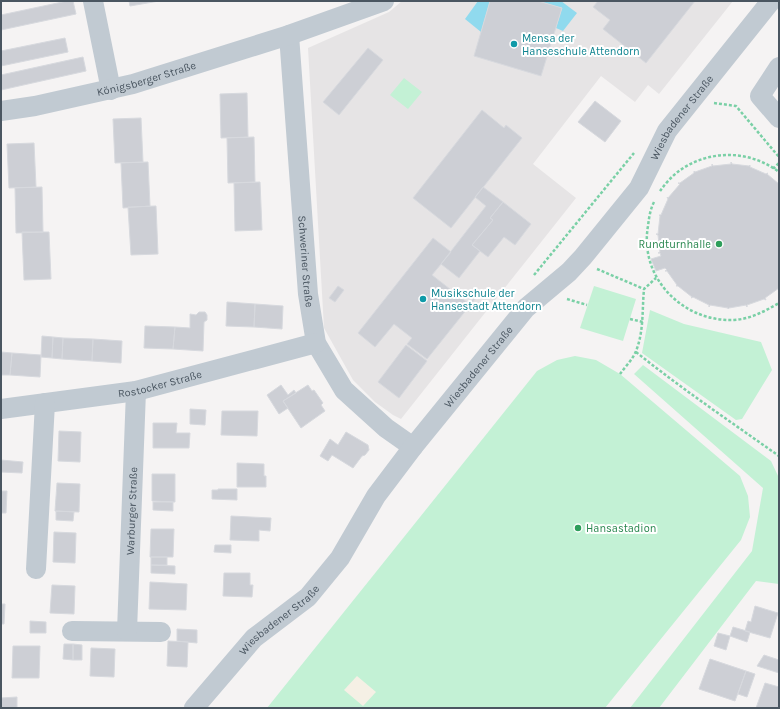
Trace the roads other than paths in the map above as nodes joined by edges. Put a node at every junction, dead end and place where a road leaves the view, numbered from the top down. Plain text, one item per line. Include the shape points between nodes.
1 (93, 1) edge
2 (384, 1) edge
3 (771, 1) edge
4 (289, 35) junction
5 (779, 66) edge
6 (110, 90) junction
7 (1, 111) edge
8 (779, 118) edge
9 (316, 343) junction
10 (136, 391) junction
11 (45, 403) junction
12 (1, 409) edge
13 (413, 447) junction
14 (36, 568) dead end
15 (72, 631) dead end
16 (127, 631) junction
17 (161, 632) dead end
18 (194, 708) edge

1 - 6 street
2 - 4 street, Königsberger Straße
3 - 13 street, Wiesbadener Straße via 667,131 639,188 569,272 526,308
4 - 6 street, Königsberger Straße
4 - 9 street, Schweriner Straße via 308,294
5 - 8 street via 760,96
6 - 7 street, Königsberger Straße
9 - 10 street, Rostocker Straße
9 - 13 street, Schweriner Straße via 344,390 386,428
10 - 11 street, Rostocker Straße
10 - 16 street, Warburger Straße
11 - 12 street, Rostocker Straße
11 - 14 street
13 - 18 street, Wiesbadener Straße via 376,496 340,558 308,597 254,638
15 - 16 street
16 - 17 street

